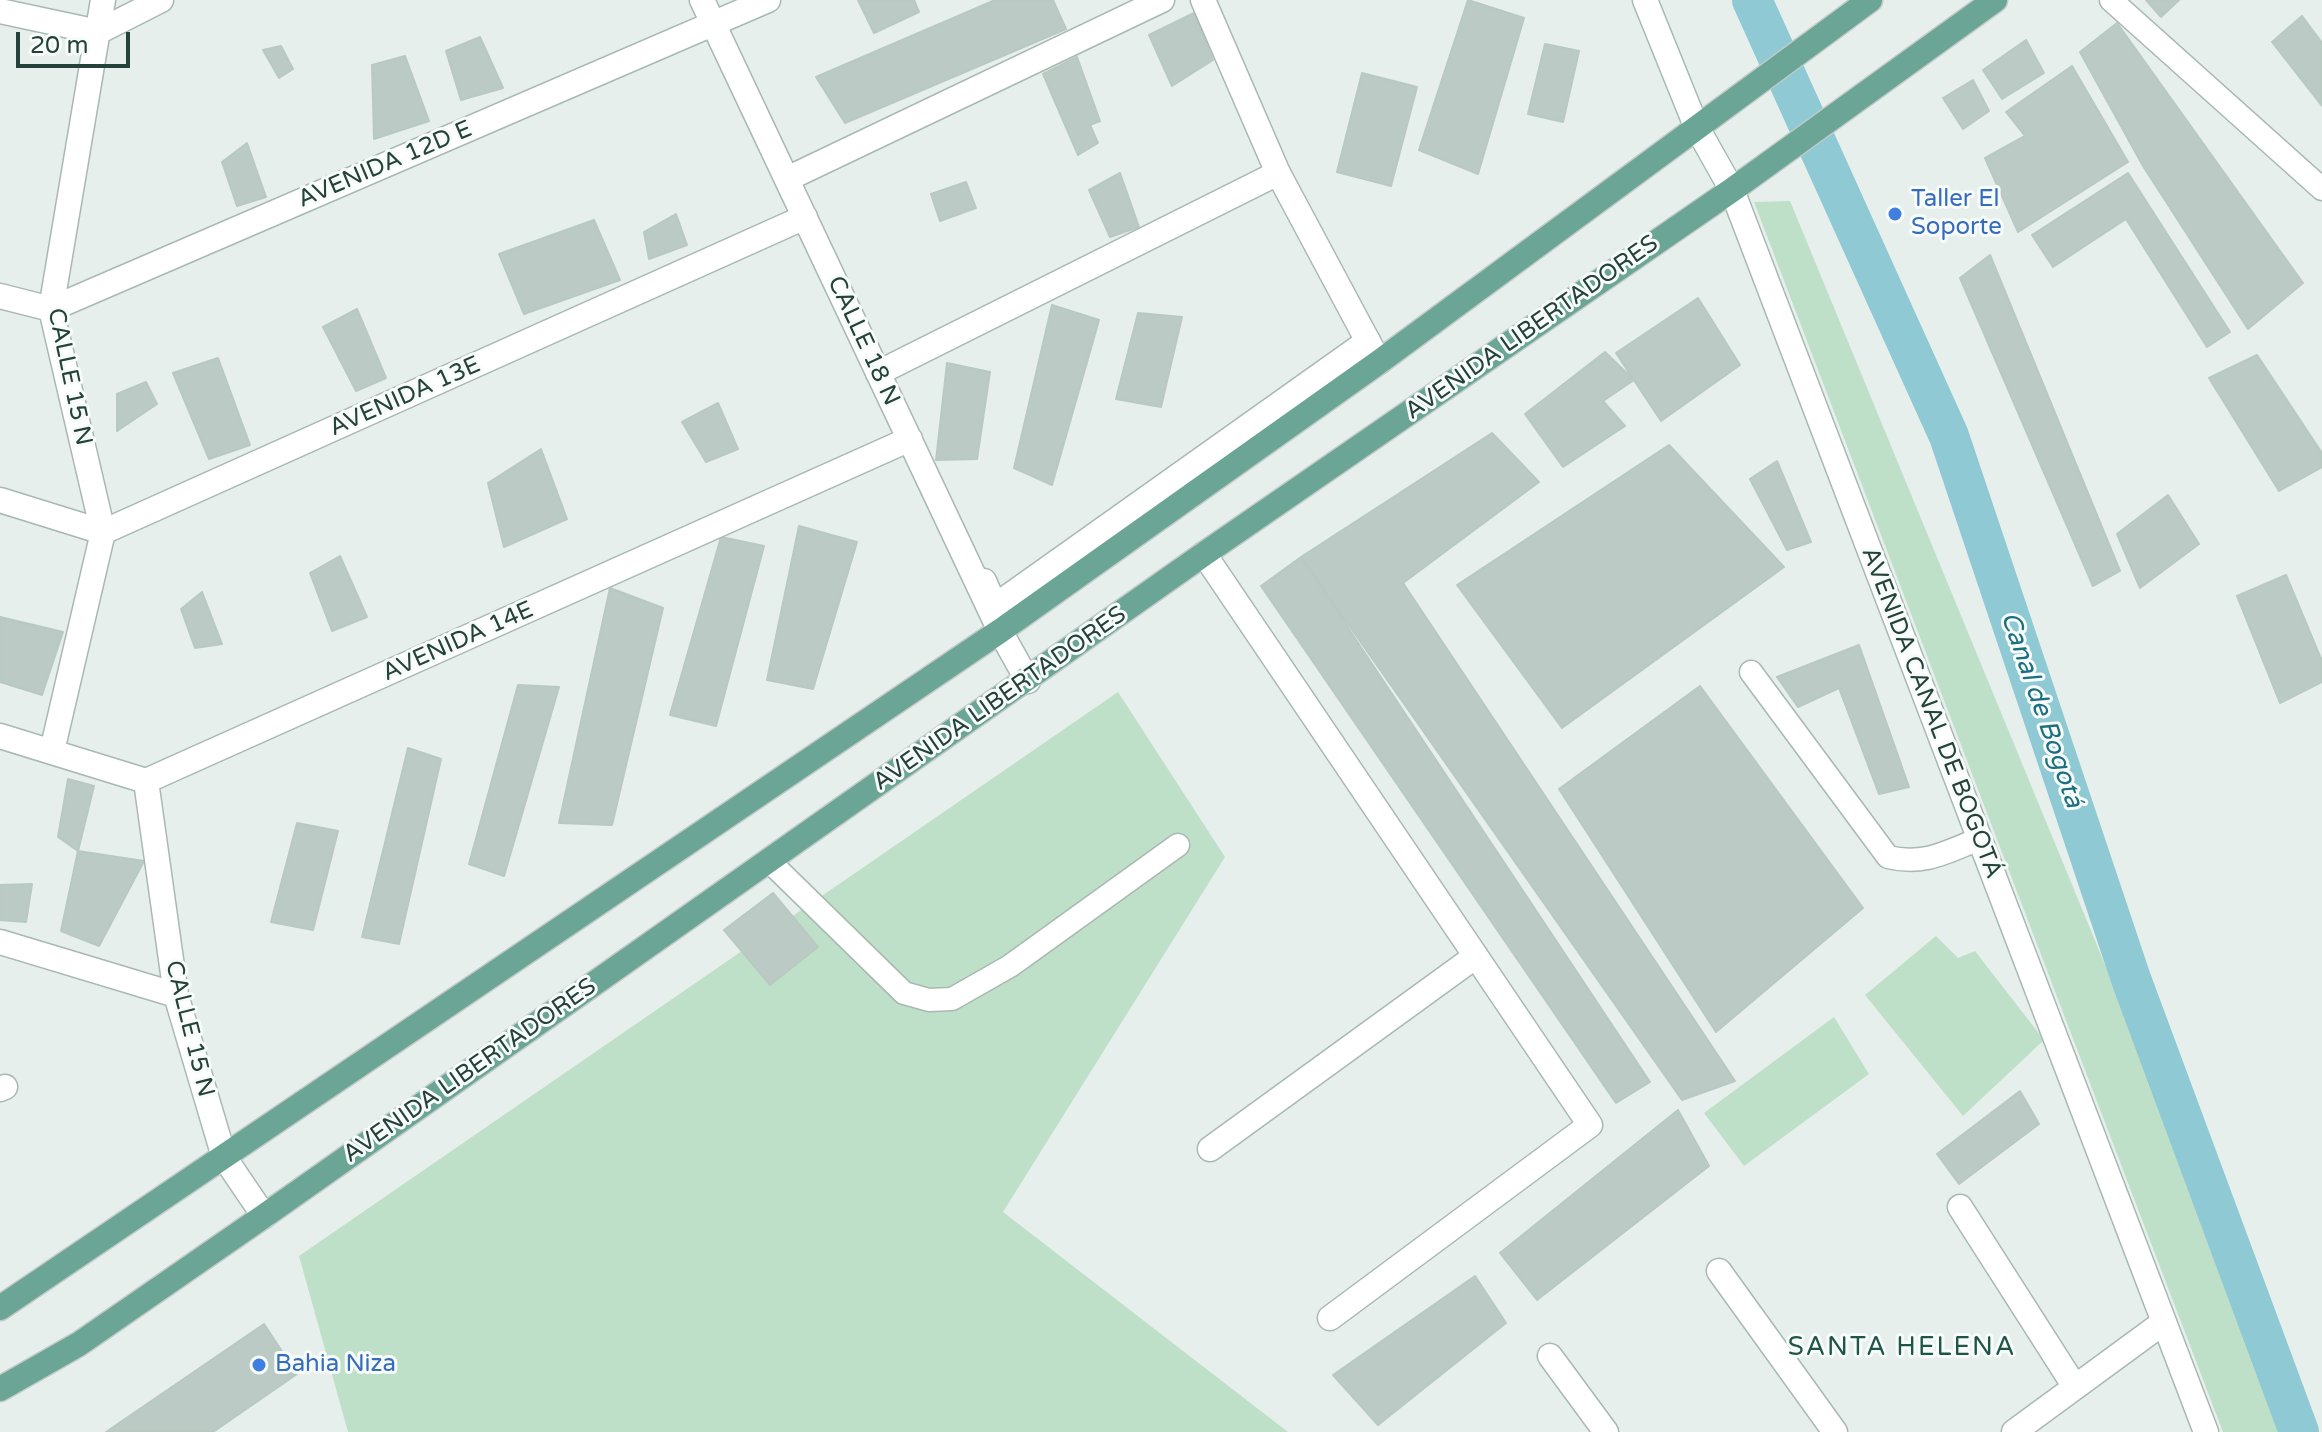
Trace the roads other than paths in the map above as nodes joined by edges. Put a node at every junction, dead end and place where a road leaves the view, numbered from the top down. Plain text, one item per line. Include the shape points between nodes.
1 (103, 0) edge
2 (161, 0) edge
3 (702, 0) edge
4 (768, 0) edge
5 (1162, 0) edge
6 (1203, 0) edge
7 (1645, 0) edge
8 (1870, 0) edge
9 (1995, 0) edge
10 (2111, 0) edge
11 (0, 11) edge
12 (713, 15) edge
13 (98, 32) junction
14 (1696, 126) junction
15 (1278, 173) junction
16 (790, 178) junction
17 (2322, 189) edge
18 (1732, 190) junction
19 (805, 217) junction
20 (0, 296) edge
21 (51, 309) junction
22 (1373, 352) junction
23 (881, 372) junction
24 (910, 439) junction
25 (0, 500) edge
26 (103, 532) junction
27 (1204, 554) junction
28 (1000, 631) junction
29 (1751, 672) dead end
30 (1028, 681) junction
31 (0, 736) edge
32 (52, 751) junction
33 (146, 781) junction
34 (1979, 839) junction
35 (1178, 845) dead end
36 (769, 861) junction
37 (0, 942) edge
38 (1476, 956) junction
39 (176, 995) junction
40 (1210, 1149) dead end
41 (224, 1157) junction
42 (1960, 1207) dead end
43 (264, 1216) junction
44 (1719, 1271) dead end
45 (0, 1308) edge
46 (1330, 1318) dead end
47 (2164, 1322) junction
48 (1550, 1356) dead end
49 (2075, 1387) junction
50 (0, 1389) edge
51 (1606, 1432) edge
52 (1835, 1432) edge
53 (2014, 1432) edge
54 (2206, 1432) edge

1 - 13 street, CALLE 15 N
2 - 13 street
3 - 12 street, CALLE 18 N
4 - 12 street, AVENIDA 12D E
5 - 16 street
6 - 15 street
7 - 14 street, AVENIDA CANAL DE BOGOTÁ
8 - 14 main road
9 - 18 main road, AVENIDA LIBERTADORES
10 - 17 lane
11 - 13 street
12 - 16 street, CALLE 18 N
12 - 21 street, AVENIDA 12D E
13 - 21 street, CALLE 15 N
14 - 18 street, AVENIDA CANAL DE BOGOTÁ
14 - 22 main road
15 - 22 street
15 - 23 street
16 - 19 street, CALLE 18 N
16 - 23 street
18 - 27 main road, AVENIDA LIBERTADORES
18 - 34 street, AVENIDA CANAL DE BOGOTÁ
19 - 23 street, CALLE 18 N
19 - 26 street, AVENIDA 13E
20 - 21 street
21 - 26 street, CALLE 15 N
22 - 23 street via 995,606
22 - 28 main road
23 - 24 street, CALLE 18 N
24 - 28 street, CALLE 18 N
24 - 33 street, AVENIDA 14E
25 - 26 street
26 - 32 street, CALLE 15 N
27 - 30 main road, AVENIDA LIBERTADORES
27 - 38 street
28 - 30 street, CALLE 18 N
28 - 41 main road
29 - 34 lane via 1888,857 1909,863 1931,859
30 - 36 main road, AVENIDA LIBERTADORES
31 - 32 street
32 - 33 street
33 - 39 street, CALLE 15 N
34 - 47 street, AVENIDA CANAL DE BOGOTÁ
35 - 36 lane via 1010,966 952,999 929,1000 904,993
36 - 43 main road, AVENIDA LIBERTADORES
37 - 39 street
38 - 40 street
38 - 46 street via 1590,1125
39 - 41 street, CALLE 15 N
41 - 43 street, CALLE 15 N
41 - 45 main road
42 - 49 street
43 - 50 main road, AVENIDA LIBERTADORES via 79,1344
44 - 52 street
47 - 49 street
47 - 54 street, AVENIDA CANAL DE BOGOTÁ
48 - 51 street
49 - 53 street

